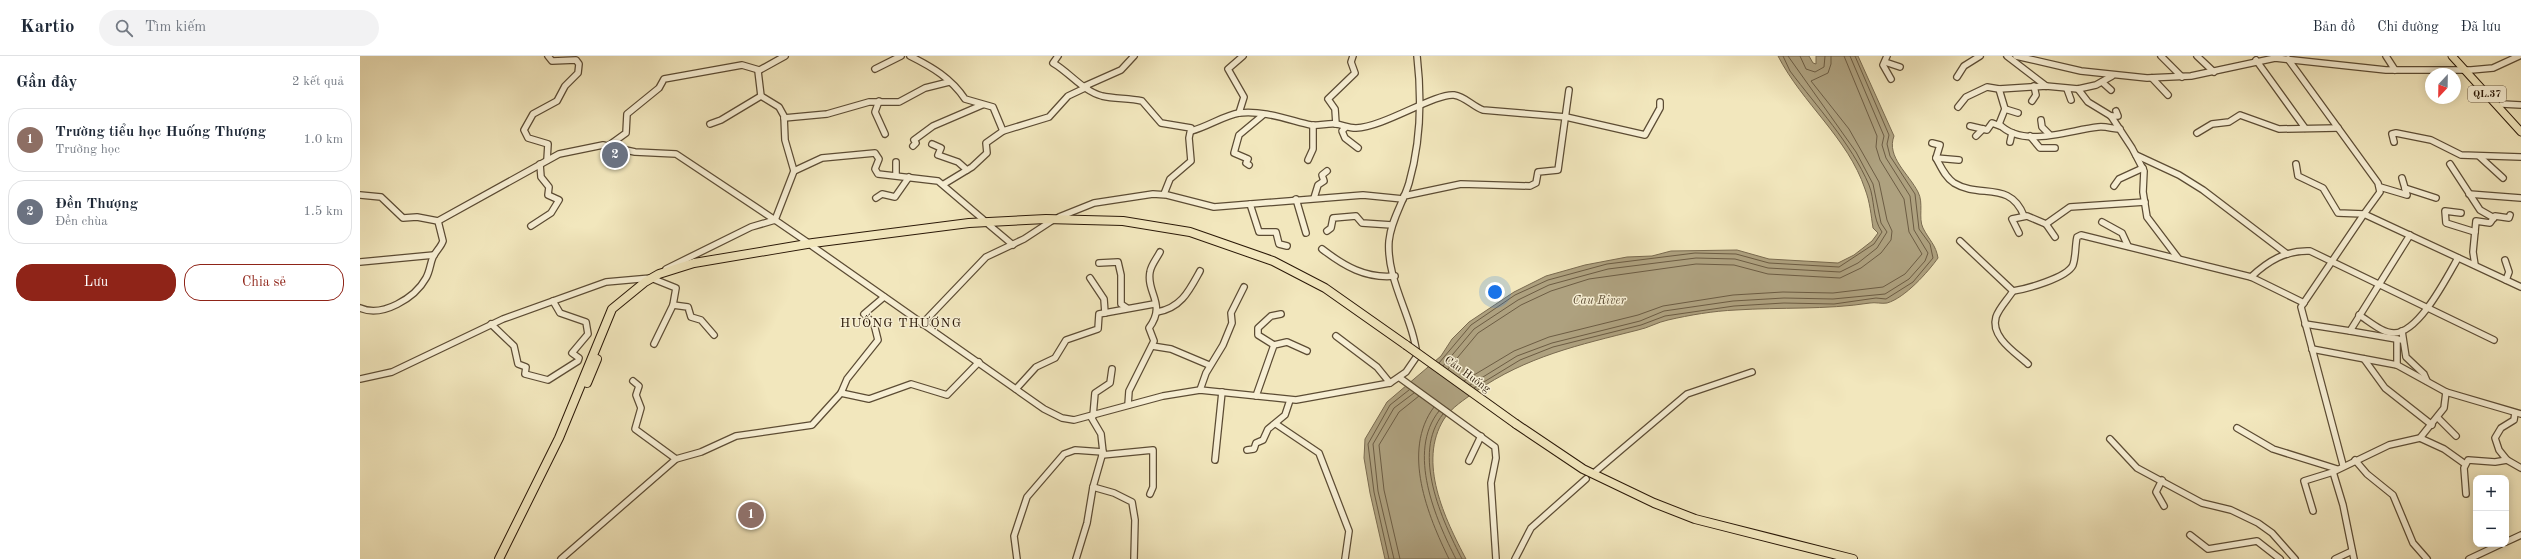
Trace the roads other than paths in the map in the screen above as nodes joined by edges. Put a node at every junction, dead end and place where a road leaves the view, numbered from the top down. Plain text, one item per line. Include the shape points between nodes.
1 (548, 56) edge
2 (785, 56) edge
3 (901, 56) edge
4 (910, 56) edge
5 (1058, 56) edge
6 (1134, 56) edge
7 (1242, 56) edge
8 (1353, 56) edge
9 (1417, 56) edge
10 (1887, 56) edge
11 (1980, 56) edge
12 (2007, 56) edge
13 (2016, 56) edge
14 (2161, 56) edge
15 (2197, 56) edge
16 (2386, 56) edge
17 (2452, 56) edge
18 (2458, 56) edge
19 (2519, 56) edge
20 (2273, 57) edge
21 (2256, 60) junction
22 (2288, 60) junction
23 (1884, 62) junction
24 (1900, 67) dead end
25 (875, 69) dead end
26 (759, 70) junction
27 (2395, 70) junction
28 (2468, 70) junction
29 (2214, 72) junction
30 (2112, 76) junction
31 (1957, 77) dead end
32 (2182, 77) junction
33 (2152, 78) junction
34 (1891, 79) dead end
35 (949, 82) junction
36 (2102, 82) junction
37 (2034, 86) junction
38 (2046, 86) junction
39 (1086, 87) junction
40 (1999, 89) junction
41 (2067, 89) junction
42 (2078, 89) junction
43 (1568, 90) dead end
44 (2111, 90) dead end
45 (2168, 95) dead end
46 (762, 96) junction
47 (2071, 100) dead end
48 (879, 101) junction
49 (2032, 101) dead end
50 (1660, 102) dead end
51 (2502, 104) junction
52 (982, 105) junction
53 (2521, 105) edge
54 (1421, 106) junction
55 (1958, 107) dead end
56 (2005, 110) junction
57 (2116, 111) dead end
58 (1239, 113) junction
59 (2018, 113) dead end
60 (1263, 115) junction
61 (2111, 116) junction
62 (1566, 117) junction
63 (784, 118) junction
64 (2041, 120) dead end
65 (710, 124) dead end
66 (1336, 124) junction
67 (2521, 125) edge
68 (1313, 126) junction
69 (1970, 126) dead end
70 (1345, 128) junction
71 (2002, 128) junction
72 (2305, 128) junction
73 (2338, 128) junction
74 (1983, 129) junction
75 (2120, 129) junction
76 (1003, 131) junction
77 (1191, 131) junction
78 (2197, 132) dead end
79 (2521, 132) edge
80 (2012, 133) junction
81 (885, 134) dead end
82 (2049, 134) junction
83 (2002, 135) dead end
84 (1976, 136) dead end
85 (2030, 136) junction
86 (2010, 142) dead end
87 (2394, 142) dead end
88 (1932, 143) dead end
89 (932, 144) dead end
90 (608, 146) junction
91 (913, 146) dead end
92 (1358, 148) dead end
93 (2055, 148) dead end
94 (2136, 155) junction
95 (2480, 157) junction
96 (2521, 157) edge
97 (1936, 158) junction
98 (547, 160) junction
99 (1308, 160) dead end
100 (1959, 160) dead end
101 (896, 162) dead end
102 (540, 164) junction
103 (2296, 164) dead end
104 (2450, 164) dead end
105 (1249, 166) dead end
106 (2143, 168) junction
107 (967, 170) junction
108 (794, 171) junction
109 (1327, 171) dead end
110 (896, 175) junction
111 (909, 177) junction
112 (2402, 178) dead end
113 (2503, 178) dead end
114 (944, 184) junction
115 (2114, 186) dead end
116 (2380, 187) junction
117 (2405, 188) junction
118 (1164, 194) junction
119 (2469, 194) junction
120 (360, 195) edge
121 (876, 198) dead end
122 (1296, 198) junction
123 (1314, 198) junction
124 (1404, 198) junction
125 (2436, 198) dead end
126 (2521, 198) edge
127 (2145, 202) junction
128 (1250, 204) junction
129 (2461, 213) dead end
130 (2364, 214) junction
131 (2510, 215) dead end
132 (2024, 216) junction
133 (2494, 218) junction
134 (1056, 219) junction
135 (774, 220) junction
136 (438, 221) junction
137 (986, 222) junction
138 (2102, 222) dead end
139 (2046, 224) junction
140 (1392, 225) junction
141 (531, 226) dead end
142 (1327, 231) dead end
143 (2475, 232) junction
144 (1306, 233) dead end
145 (2019, 233) dead end
146 (2410, 235) junction
147 (2055, 237) dead end
148 (1960, 241) dead end
149 (1013, 244) junction
150 (811, 245) junction
151 (1287, 246) dead end
152 (2128, 246) junction
153 (1322, 248) dead end
154 (1160, 252) dead end
155 (2287, 254) junction
156 (434, 255) junction
157 (2458, 258) junction
158 (2178, 259) junction
159 (2333, 260) junction
160 (2505, 260) dead end
161 (360, 262) edge
162 (1099, 263) dead end
163 (2475, 265) junction
164 (1200, 271) dead end
165 (1396, 276) junction
166 (2251, 277) junction
167 (651, 278) junction
168 (1090, 278) dead end
169 (2506, 280) junction
170 (2379, 283) junction
171 (1244, 287) dead end
172 (2521, 287) edge
173 (2013, 291) junction
174 (884, 297) junction
175 (553, 301) junction
176 (2304, 303) junction
177 (1154, 304) junction
178 (673, 305) junction
179 (616, 306) junction
180 (2427, 307) junction
181 (360, 308) edge
182 (1127, 308) junction
183 (1157, 312) junction
184 (1105, 313) junction
185 (1281, 314) dead end
186 (2359, 315) junction
187 (491, 324) junction
188 (922, 324) junction
189 (2305, 324) junction
190 (2350, 331) junction
191 (2402, 331) junction
192 (714, 335) dead end
193 (1336, 336) dead end
194 (2399, 339) junction
195 (2494, 340) dead end
196 (654, 344) dead end
197 (1274, 345) junction
198 (1152, 346) junction
199 (2312, 349) junction
200 (1307, 351) dead end
201 (2364, 359) junction
202 (979, 362) junction
203 (1209, 364) junction
204 (2028, 364) dead end
205 (2397, 365) junction
206 (1112, 369) dead end
207 (1752, 372) dead end
208 (2417, 372) junction
209 (360, 379) edge
210 (1402, 379) junction
211 (633, 381) dead end
212 (1390, 383) junction
213 (1016, 389) junction
214 (1200, 390) junction
215 (1222, 392) junction
216 (2446, 392) junction
217 (841, 393) junction
218 (1256, 396) junction
219 (1290, 400) junction
220 (1128, 405) junction
221 (2518, 413) edge
222 (1092, 417) junction
223 (2438, 418) junction
224 (1276, 424) junction
225 (2432, 425) junction
226 (1515, 426) junction
227 (2237, 428) dead end
228 (1481, 436) junction
229 (2456, 436) dead end
230 (2420, 438) junction
231 (2110, 439) dead end
232 (1247, 450) dead end
233 (1103, 454) junction
234 (676, 459) junction
235 (1215, 460) dead end
236 (2354, 460) junction
237 (2507, 460) junction
238 (1469, 461) dead end
239 (2465, 464) junction
240 (2521, 468) edge
241 (2338, 469) junction
242 (1595, 472) dead end
243 (1586, 478) dead end
244 (2162, 480) junction
245 (1093, 487) junction
246 (1150, 494) dead end
247 (2466, 494) dead end
248 (2164, 506) dead end
249 (2313, 511) dead end
250 (2190, 535) dead end
251 (2521, 535) edge
252 (2509, 541) edge
253 (2495, 547) edge
254 (2352, 551) junction
255 (499, 559) edge
256 (505, 559) edge
257 (561, 559) edge
258 (1017, 559) edge
259 (1076, 559) edge
260 (1134, 559) edge
261 (1345, 559) edge
262 (1496, 559) edge
263 (1515, 559) edge
264 (1833, 559) edge
265 (1853, 559) edge
266 (2280, 559) edge
267 (2295, 559) edge
268 (2335, 559) edge
269 (2354, 559) edge
270 (2427, 559) edge
271 (2469, 559) edge

1 - 98 street via 552,60 576,60 580,69 577,76 565,86 557,101 533,114 524,130 528,138 548,144
2 - 26 street
3 - 25 street
4 - 35 street via 933,68
5 - 39 street via 1053,63
6 - 39 street via 1121,70
7 - 58 street via 1228,69 1244,97
8 - 66 street via 1351,62 1355,73 1328,99 1335,109
9 - 54 street
10 - 23 street
11 - 31 street via 1964,66
12 - 38 street
13 - 30 street
14 - 32 street
15 - 29 street
16 - 27 street
17 - 28 main road, QL.37
18 - 28 main road, QL.37
19 - 28 street via 2494,68
20 - 21 street
20 - 22 street
21 - 29 street
21 - 72 street
22 - 27 street
22 - 73 street
23 - 24 street
23 - 34 street via 1884,68
26 - 46 street via 758,85
26 - 90 street via 742,64 664,79 659,88 627,114 626,133
27 - 28 street
28 - 51 main road, QL.37
28 - 79 main road, QL.37
29 - 32 street
30 - 33 street
30 - 36 street
32 - 33 street
33 - 45 street
35 - 48 street via 925,88 899,102
35 - 52 street via 957,87 965,100
36 - 42 street
36 - 44 street
37 - 38 street
37 - 40 street
37 - 49 street via 2036,95
38 - 41 street
39 - 76 street via 1068,96 1047,118
39 - 77 street via 1102,97 1142,101 1161,123 1188,126
40 - 55 street via 1984,88 1966,98
40 - 56 street
41 - 42 street
41 - 47 street
42 - 61 street via 2088,102
43 - 62 street
46 - 63 street via 779,107
46 - 65 street via 727,115 719,123
48 - 63 street via 858,103 827,114
48 - 81 street via 875,112 880,128
50 - 62 street via 1660,108 1645,135
51 - 53 street
51 - 67 main road, QL.37
52 - 76 street via 994,108
52 - 91 street via 931,128 914,140 916,143
54 - 62 street via 1456,95 1467,98 1475,107 1483,110
54 - 70 street via 1378,124
54 - 124 street via 1417,149
56 - 59 street
56 - 71 street
57 - 61 street via 2118,116
58 - 60 street
58 - 77 street
60 - 68 street
60 - 105 street via 1238,136 1234,153 1248,159 1246,163
61 - 75 street
62 - 124 street via 1558,170 1538,172 1534,185 1461,184
63 - 108 street via 785,140
64 - 82 street via 2042,127
66 - 68 street
66 - 70 street
68 - 99 street via 1313,149
69 - 74 street
70 - 92 street via 1342,131 1344,138
71 - 74 street via 1992,124 1989,129
71 - 80 street
71 - 83 street
72 - 73 street
72 - 78 street via 2279,129 2240,115 2229,122 2212,124
73 - 116 street
74 - 84 street
75 - 82 street via 2097,126
75 - 94 street
76 - 107 street via 986,143 986,153
77 - 118 street via 1191,160 1170,179
80 - 85 street
80 - 86 street
82 - 85 street
85 - 93 street via 2040,148
87 - 95 street via 2392,134 2396,133 2431,140 2461,155
88 - 97 street via 1940,145
89 - 107 street via 941,148 938,155 958,162
90 - 98 street via 565,152
90 - 135 street via 635,152 676,154
94 - 106 street
94 - 155 street via 2179,175 2203,190
95 - 96 street
95 - 113 street
97 - 100 street
97 - 132 street via 1951,182 1965,188 2008,196 2016,201
98 - 102 street
101 - 110 street
102 - 136 street
102 - 141 street via 541,177 549,187 548,195 559,200 551,213
103 - 130 street via 2298,176 2323,188 2338,213
104 - 119 street
106 - 115 street via 2119,179
106 - 127 street
107 - 114 street
108 - 110 street via 805,164 835,156 875,153 879,159 875,172 886,176
108 - 135 street
109 - 123 street via 1322,175 1324,181 1318,185
110 - 111 street
111 - 114 street via 933,179
111 - 121 street via 895,197 882,194
112 - 117 street
114 - 137 street
116 - 117 street via 2407,195
116 - 130 street via 2380,192
117 - 125 street
118 - 128 street via 1214,207
118 - 134 street via 1104,200 1082,206
119 - 126 street
119 - 133 street via 2480,210
120 - 136 street via 381,197 403,218 417,217
122 - 123 street
122 - 128 street
122 - 144 street
123 - 124 street via 1363,195
124 - 140 street
127 - 139 street via 2066,207
127 - 158 street via 2147,217
128 - 151 street via 1259,232 1276,232 1279,244
129 - 143 street via 2445,211 2446,223
130 - 146 street
130 - 159 street
131 - 133 street via 2509,218
132 - 139 street
132 - 145 street via 2012,220
133 - 143 street via 2490,223 2476,221
134 - 137 highway, Cầu Huống
134 - 149 street
134 - 226 highway, Cầu Huống via 1101,221 1163,230 1215,244 1272,264 1326,292
135 - 150 street
135 - 167 street via 744,230
136 - 156 street via 443,237
137 - 149 street
137 - 150 highway, Cầu Huống
138 - 152 street via 2120,231 2127,238
139 - 147 street
140 - 142 street via 1362,224 1356,216 1333,218 1331,228
140 - 165 street via 1389,250
143 - 163 street
146 - 157 street
146 - 170 street
148 - 173 street
149 - 188 street via 983,260
150 - 167 highway, Cầu Huống via 687,266
150 - 174 street
152 - 158 street
152 - 173 street via 2079,235 2068,272
153 - 165 street via 1348,268 1382,278
154 - 177 street via 1150,272
155 - 159 street via 2310,251
155 - 166 street via 2264,264
156 - 161 street
156 - 181 street via 426,279 408,296 386,309 368,312
157 - 163 street
157 - 180 street
158 - 166 street
159 - 170 street
159 - 176 street
160 - 169 street via 2509,272
162 - 182 street via 1118,262 1121,274 1121,304
163 - 169 street
164 - 183 street via 1184,299 1172,310
165 - 210 street via 1411,322 1417,351 1415,361
166 - 176 street
167 - 175 street via 606,282
167 - 178 street via 676,288
167 - 179 highway
168 - 184 street via 1104,300
169 - 172 street
170 - 180 street
170 - 186 street
171 - 203 street via 1231,313 1232,323 1225,332 1221,348
173 - 204 street via 1996,318 1996,329 2002,340
174 - 188 street
174 - 217 street via 864,314 874,324 878,340 847,379
175 - 187 street
175 - 187 street via 560,313 586,322 588,334 572,353 579,358 578,361 548,380 525,374 526,367 518,364 520,355 514,344 500,336
176 - 189 street via 2301,311
177 - 182 street
177 - 183 street
178 - 192 street via 688,307 691,316 701,320
178 - 196 street
179 - 255 highway via 602,330 536,488
179 - 256 highway via 617,310 571,420
180 - 191 street via 2418,320
180 - 195 street
182 - 184 street via 1119,312
183 - 198 street via 1156,319 1149,328 1154,338
184 - 213 street via 1098,315 1098,329 1066,340 1055,358 1036,367
185 - 197 street via 1270,316 1258,328 1260,337
186 - 190 street
186 - 191 street via 2393,333
187 - 209 street via 401,368 376,377
188 - 202 street
189 - 190 street
189 - 199 street
190 - 194 street
191 - 194 street
193 - 212 street via 1377,367
194 - 205 street
194 - 208 street via 2406,357
197 - 200 street via 1280,341 1287,341
197 - 218 street
198 - 203 street via 1171,349
198 - 220 street via 1129,391
199 - 201 street
199 - 241 street
201 - 205 street
201 - 225 street via 2374,378 2386,390
202 - 213 street
202 - 217 street via 947,395 911,384 865,399
203 - 214 street
205 - 208 street
206 - 222 street via 1110,384 1095,393
207 - 242 street via 1688,394
208 - 216 street
210 - 212 street
210 - 228 street
211 - 234 street via 639,386 636,395 641,408 634,429
212 - 219 street via 1332,395
213 - 222 street via 1062,418 1074,420
214 - 215 street
214 - 220 street
215 - 218 street
215 - 235 street
216 - 221 street
216 - 223 street via 2444,408
217 - 234 street via 810,426 736,436 701,452
218 - 219 street
219 - 224 street via 1285,415
220 - 222 street
221 - 237 street via 2514,420 2501,428 2495,438 2499,450
222 - 233 street via 1101,434
223 - 225 street
223 - 229 street
224 - 232 street via 1268,428 1263,440 1256,443 1254,449
224 - 261 street via 1319,453 1349,531
225 - 230 street
226 - 264 highway via 1585,475 1637,501 1695,523
226 - 265 highway via 1583,469 1654,503 1695,519
227 - 241 street via 2260,445
228 - 238 street
228 - 262 street via 1496,450 1491,483
230 - 236 street via 2389,445
230 - 239 street via 2444,449
231 - 244 street via 2137,468
233 - 245 street
233 - 246 street via 1153,450 1153,487
233 - 258 street via 1075,450 1064,454 1027,497 1014,536
234 - 257 street
236 - 241 street
236 - 270 street via 2393,495 2413,544
237 - 239 street via 2474,460
237 - 240 street
239 - 247 street
241 - 249 street via 2304,481
241 - 254 street
243 - 263 street via 1531,528
244 - 248 street via 2156,492
244 - 267 street via 2202,503 2230,510 2258,523 2272,533
245 - 259 street via 1087,523
245 - 260 street via 1117,494 1132,502 1136,520
250 - 266 street via 2208,549 2258,541
251 - 252 street
253 - 271 street
254 - 268 street
254 - 269 street

